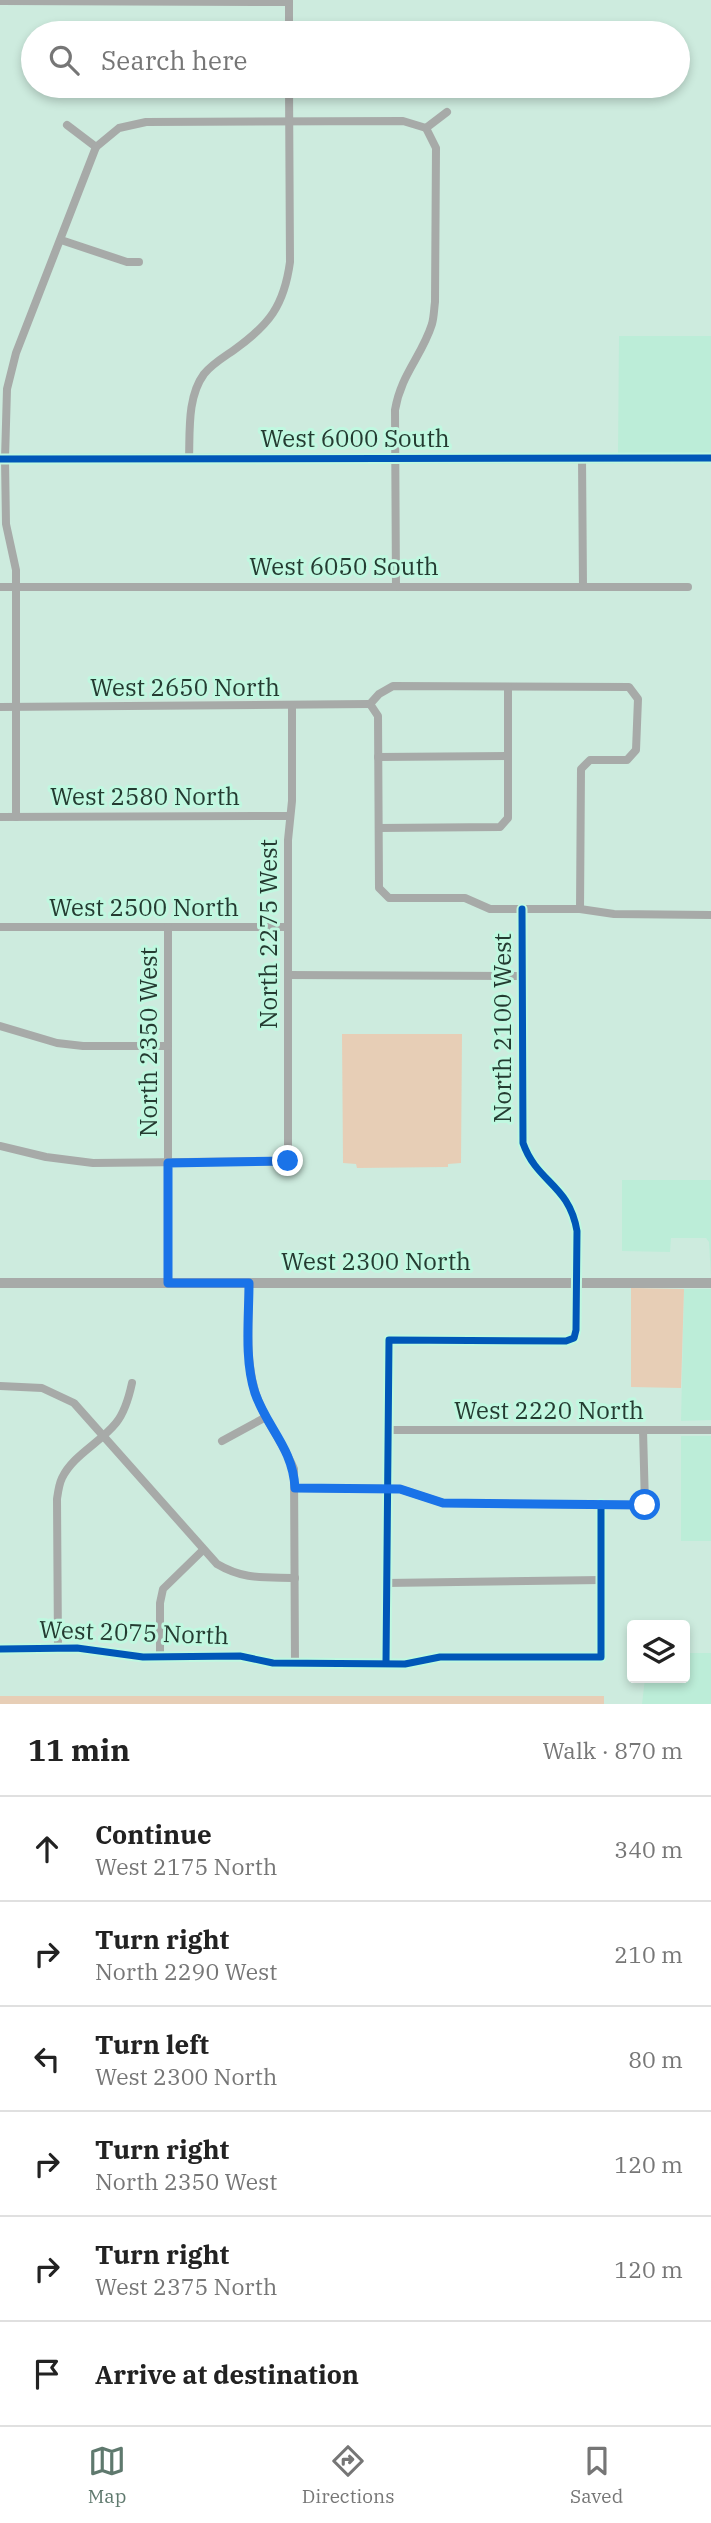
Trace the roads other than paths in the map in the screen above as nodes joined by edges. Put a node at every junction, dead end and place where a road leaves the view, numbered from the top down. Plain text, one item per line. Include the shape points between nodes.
1 (0, 1) edge
2 (289, 1) edge
3 (289, 21) edge
4 (289, 98) edge
5 (447, 112) dead end
6 (289, 122) junction
7 (67, 125) dead end
8 (426, 128) junction
9 (96, 147) junction
10 (61, 240) junction
11 (139, 261) dead end
12 (394, 458) junction
13 (582, 458) junction
14 (711, 458) edge
15 (3, 459) edge
16 (189, 459) junction
17 (0, 587) edge
18 (16, 587) junction
19 (396, 587) junction
20 (583, 587) junction
21 (688, 587) dead end
22 (508, 687) junction
23 (370, 705) junction
24 (0, 707) edge
25 (16, 707) junction
26 (292, 707) junction
27 (508, 756) junction
28 (378, 757) junction
29 (290, 816) junction
30 (0, 817) edge
31 (16, 817) junction
32 (379, 828) junction
33 (522, 909) junction
34 (580, 909) junction
35 (711, 915) edge
36 (168, 927) junction
37 (288, 927) junction
38 (0, 928) edge
39 (288, 975) junction
40 (522, 976) junction
41 (0, 1027) edge
42 (168, 1046) junction
43 (0, 1146) edge
44 (168, 1163) junction
45 (0, 1283) edge
46 (168, 1283) junction
47 (249, 1283) junction
48 (576, 1283) junction
49 (711, 1283) edge
50 (132, 1383) dead end
51 (0, 1386) edge
52 (266, 1417) junction
53 (388, 1430) junction
54 (643, 1430) junction
55 (711, 1430) edge
56 (105, 1436) junction
57 (222, 1441) dead end
58 (295, 1488) junction
59 (387, 1489) junction
60 (601, 1504) junction
61 (202, 1550) junction
62 (295, 1577) junction
63 (602, 1580) junction
64 (386, 1583) junction
65 (58, 1648) junction
66 (0, 1649) edge
67 (160, 1657) junction
68 (295, 1663) junction
69 (386, 1664) junction

1 - 2 street
2 - 3 street
4 - 6 street
5 - 8 street
6 - 8 street via 403,121
6 - 9 street via 146,122 119,128
6 - 16 street via 287,284 270,320 204,374 195,394
7 - 9 street
8 - 12 street via 436,148 433,323 398,392
9 - 10 street
10 - 11 street via 127,262
10 - 15 street via 16,354 7,389
12 - 13 street, West 6000 South
12 - 16 street, West 6000 South
12 - 19 street
13 - 14 street, West 6000 South
13 - 20 street
15 - 16 street, West 6000 South
15 - 18 street via 6,524
17 - 18 street, West 6050 South
18 - 19 street, West 6050 South
18 - 25 street
19 - 20 street, West 6050 South
20 - 21 street, West 6050 South
22 - 23 street via 393,687
22 - 27 street
22 - 34 street via 629,687 638,699 636,750 627,760 590,760 581,769
23 - 26 street, West 2650 North
23 - 28 street via 378,716
24 - 25 street, West 2650 North
25 - 26 street, West 2650 North
25 - 31 street
26 - 29 street, North 2275 West
27 - 28 street
27 - 32 street via 508,818 500,827
28 - 32 street
29 - 31 street, West 2580 North
29 - 37 street, North 2275 West
30 - 31 street, West 2580 North
32 - 33 street via 379,888 389,898 465,898 490,909
33 - 34 street
33 - 40 street, North 2100 West
34 - 35 street
36 - 37 street, West 2500 North
36 - 38 street, West 2500 North
36 - 42 street, North 2350 West
37 - 39 street, North 2275 West
39 - 40 street
39 - 44 street, North 2275 West via 291,1163
40 - 48 street, North 2100 West via 523,1143 536,1168 563,1194 575,1217
41 - 42 street via 83,1046
42 - 44 street, North 2350 West
43 - 44 street via 81,1162
44 - 46 street, North 2350 West
45 - 46 street, West 2300 North
46 - 47 street, West 2300 North
47 - 48 street, West 2300 North
47 - 52 street via 250,1364
48 - 49 street, West 2300 North
48 - 53 street, North 2100 West via 576,1329 574,1338 566,1341 389,1340
50 - 56 street via 118,1421
51 - 56 street via 55,1392 82,1409
52 - 57 street
52 - 58 street via 294,1469
53 - 54 street, West 2220 North
53 - 59 street
54 - 55 street, West 2220 North
54 - 60 street via 645,1505
56 - 61 street
56 - 65 street via 73,1463 62,1478 57,1499
58 - 59 street
58 - 62 street
59 - 60 street via 443,1503
59 - 64 street
60 - 63 street
61 - 62 street via 234,1574
61 - 67 street via 163,1589
62 - 68 street
63 - 64 street
63 - 69 street, West 2075 North via 601,1657 440,1657
64 - 69 street
65 - 66 street, West 2075 North
65 - 67 street, West 2075 North
67 - 68 street, West 2075 North via 240,1656
68 - 69 street, West 2075 North

